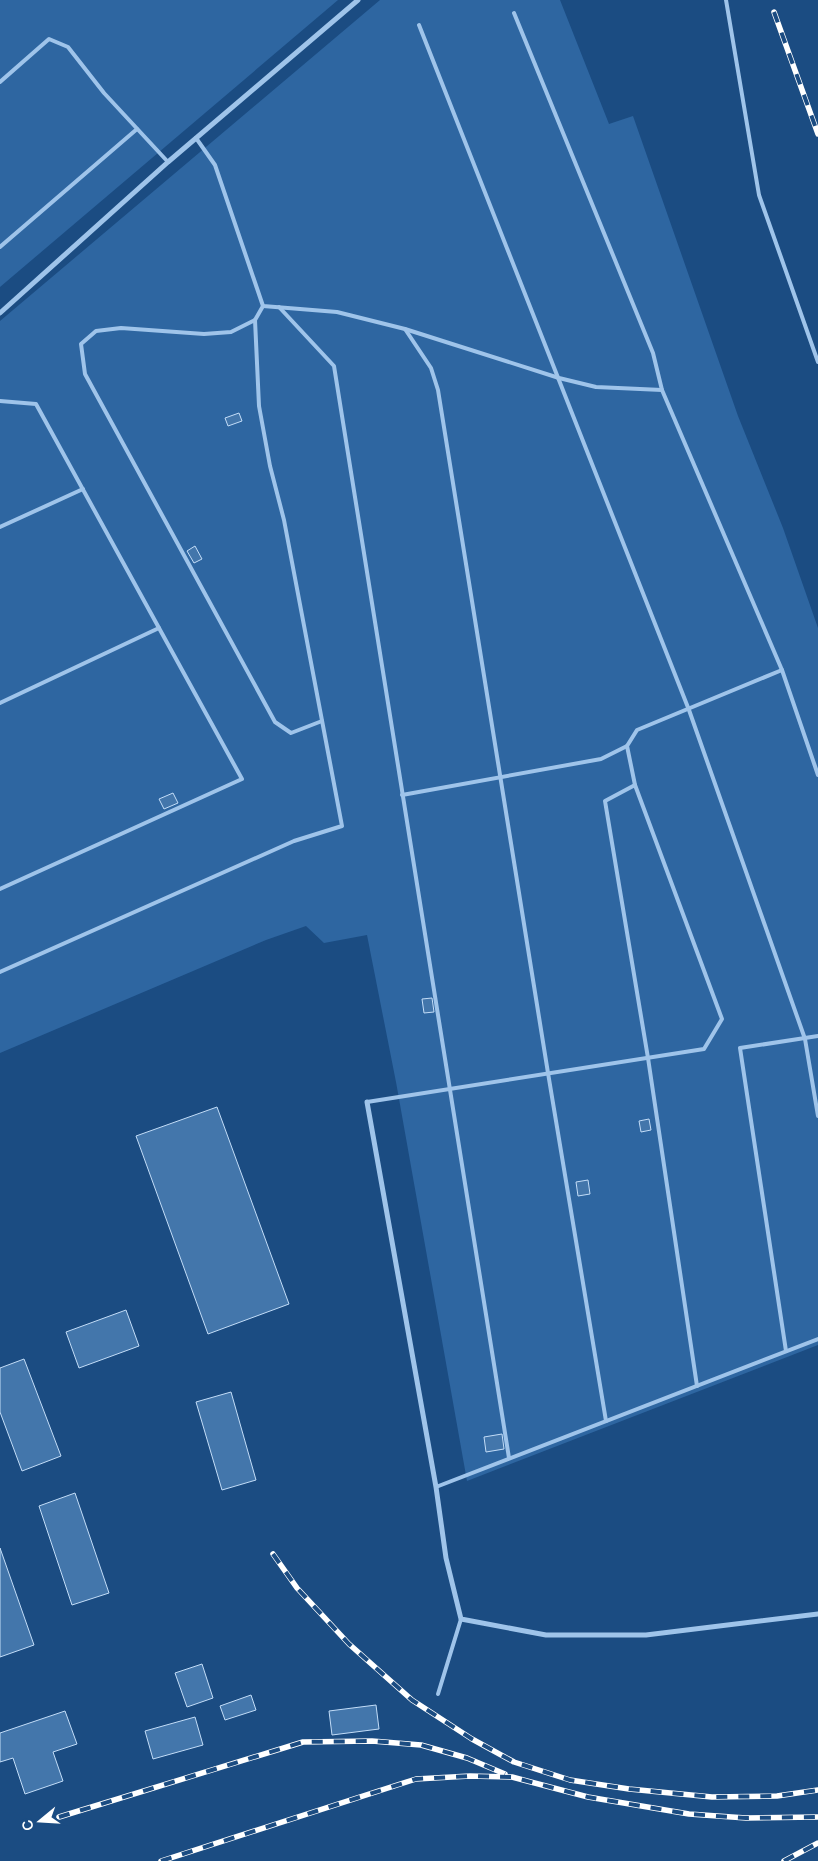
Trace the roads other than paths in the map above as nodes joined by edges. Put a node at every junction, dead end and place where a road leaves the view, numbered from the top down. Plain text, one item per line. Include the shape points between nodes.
1 (358, 0) edge
2 (726, 0) edge
3 (514, 13) dead end
4 (419, 25) dead end
5 (0, 82) edge
6 (137, 129) junction
7 (196, 138) junction
8 (168, 162) junction
9 (0, 247) edge
10 (263, 306) junction
11 (279, 307) junction
12 (0, 313) edge
13 (255, 320) junction
14 (405, 329) junction
15 (818, 362) edge
16 (559, 378) junction
17 (662, 390) junction
18 (0, 401) edge
19 (83, 489) junction
20 (0, 527) edge
21 (159, 628) junction
22 (782, 670) junction
23 (0, 703) edge
24 (689, 710) junction
25 (322, 721) junction
26 (627, 746) junction
27 (818, 775) edge
28 (500, 777) junction
29 (635, 785) junction
30 (402, 795) junction
31 (0, 889) edge
32 (0, 972) edge
33 (818, 1036) edge
34 (805, 1038) junction
35 (648, 1058) junction
36 (548, 1073) junction
37 (449, 1088) junction
38 (368, 1102) joint
39 (818, 1116) edge
40 (818, 1339) edge
41 (786, 1351) junction
42 (697, 1386) junction
43 (606, 1421) junction
44 (509, 1458) junction
45 (436, 1487) junction
46 (818, 1614) edge
47 (461, 1619) junction
48 (438, 1694) dead end

1 - 7 street
2 - 15 lane via 759,195
3 - 17 lane via 653,352
4 - 16 lane
5 - 6 lane via 49,39 68,47
6 - 8 lane
6 - 9 lane
7 - 8 street
7 - 10 lane via 215,164
8 - 12 street
10 - 11 lane
10 - 13 lane
11 - 14 lane via 337,312
11 - 30 lane via 334,366
13 - 25 lane via 258,406 284,520
13 - 25 lane via 231,332 204,334 122,328 96,331 81,344 85,374 275,722 291,733
14 - 16 lane
14 - 28 lane via 431,368 438,390
16 - 17 lane via 596,387
16 - 24 lane
17 - 22 lane
18 - 19 lane via 36,404
19 - 20 lane
19 - 21 lane
21 - 23 lane
21 - 31 lane via 242,779
22 - 24 lane
22 - 27 lane
24 - 26 lane via 637,730
24 - 34 lane
25 - 32 lane via 342,826 294,841
26 - 28 lane via 602,759
26 - 29 lane
28 - 30 lane
28 - 36 lane
29 - 35 lane via 605,800
29 - 35 lane via 722,1019 704,1049
30 - 37 lane
33 - 34 lane
34 - 39 lane
34 - 41 lane via 740,1048
35 - 36 lane
35 - 42 lane
36 - 37 lane
36 - 43 lane
37 - 38 lane
37 - 44 lane
38 - 45 street
40 - 41 lane
41 - 42 lane
42 - 43 lane
43 - 44 lane
44 - 45 lane
45 - 47 street via 446,1558
46 - 47 street via 646,1635 546,1635
47 - 48 lane

